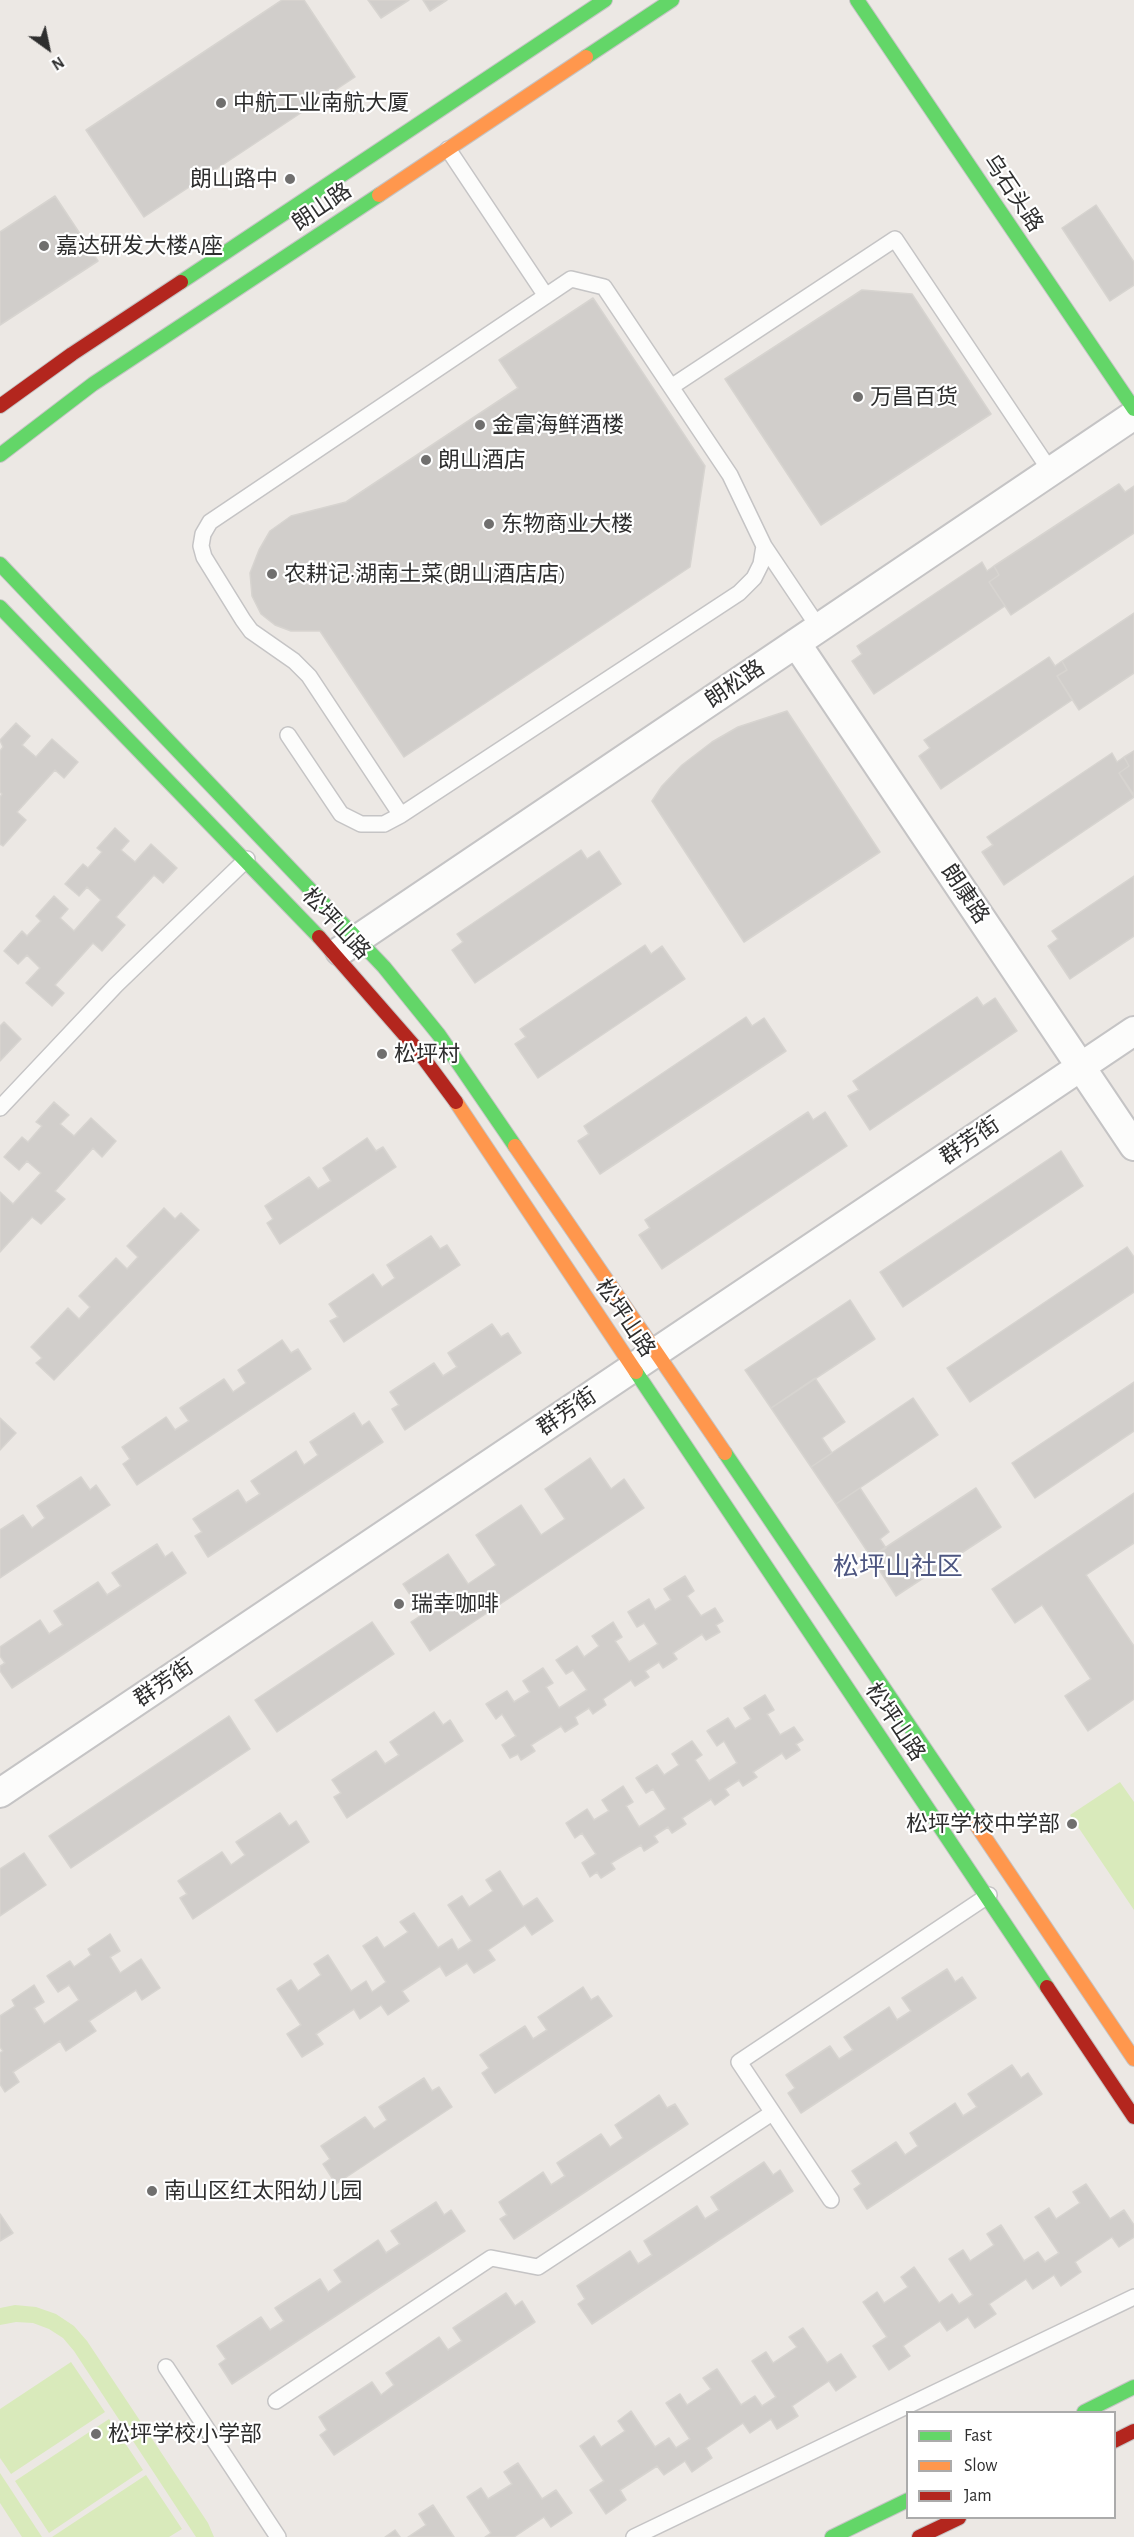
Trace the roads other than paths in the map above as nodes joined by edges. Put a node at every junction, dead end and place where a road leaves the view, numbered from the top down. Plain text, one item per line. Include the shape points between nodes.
1 (606, 0) edge
2 (672, 0) edge
3 (857, 0) edge
4 (448, 149) junction
5 (546, 296) junction
6 (671, 387) junction
7 (0, 406) edge
8 (1134, 409) edge
9 (1134, 415) edge
10 (0, 455) edge
11 (1051, 471) junction
12 (764, 546) junction
13 (0, 564) edge
14 (0, 607) edge
15 (807, 635) junction
16 (288, 735) dead end
17 (401, 816) junction
18 (266, 841) junction
19 (245, 861) junction
20 (346, 946) junction
21 (1134, 1031) edge
22 (1081, 1067) junction
23 (0, 1108) edge
24 (1134, 1146) edge
25 (657, 1352) junction
26 (633, 1367) junction
27 (0, 1793) edge
28 (1013, 1878) junction
29 (987, 1896) junction
30 (1134, 2060) edge
31 (772, 2113) junction
32 (1134, 2117) edge
33 (831, 2200) dead end
34 (1134, 2297) edge
35 (166, 2367) dead end
36 (1134, 2388) edge
37 (276, 2401) dead end
38 (1085, 2411) edge
39 (1134, 2431) edge
40 (1116, 2439) edge
41 (906, 2501) edge
42 (955, 2519) edge
43 (278, 2537) edge
44 (634, 2537) edge
45 (832, 2537) edge
46 (920, 2537) edge

1 - 7 street, 朗山路 via 72,354
2 - 4 street, 朗山路
3 - 8 street, 乌石头路
4 - 5 lane
4 - 10 street, 朗山路 via 93,384
5 - 6 lane via 572,279 604,287
5 - 17 lane via 210,522 203,534 204,557 250,631 309,676
6 - 11 lane via 895,239
6 - 12 lane via 730,475
9 - 11 street, 朗松路
11 - 15 street, 朗松路
12 - 15 lane
12 - 17 lane via 758,571 740,593
13 - 18 street, 松坪山路
14 - 19 street, 松坪山路
15 - 20 street, 朗松路
15 - 22 street, 朗康路
16 - 17 lane via 335,807 350,820 372,825
18 - 19 lane
18 - 20 street, 松坪山路
19 - 20 street, 松坪山路
19 - 23 lane via 116,985
20 - 25 street, 松坪山路 via 440,1035
20 - 26 street, 松坪山路
21 - 22 street, 群芳街
22 - 24 street, 朗康路
22 - 25 street, 群芳街
25 - 26 street, 群芳街
25 - 28 street, 松坪山路
26 - 27 street, 群芳街
26 - 29 street, 松坪山路
28 - 29 lane
28 - 30 street, 松坪山路
29 - 31 lane via 739,2062
29 - 32 street, 松坪山路
31 - 33 lane
31 - 37 lane via 538,2267 491,2258
34 - 44 lane
35 - 43 lane
36 - 38 street
39 - 40 street
41 - 45 street
42 - 46 street

